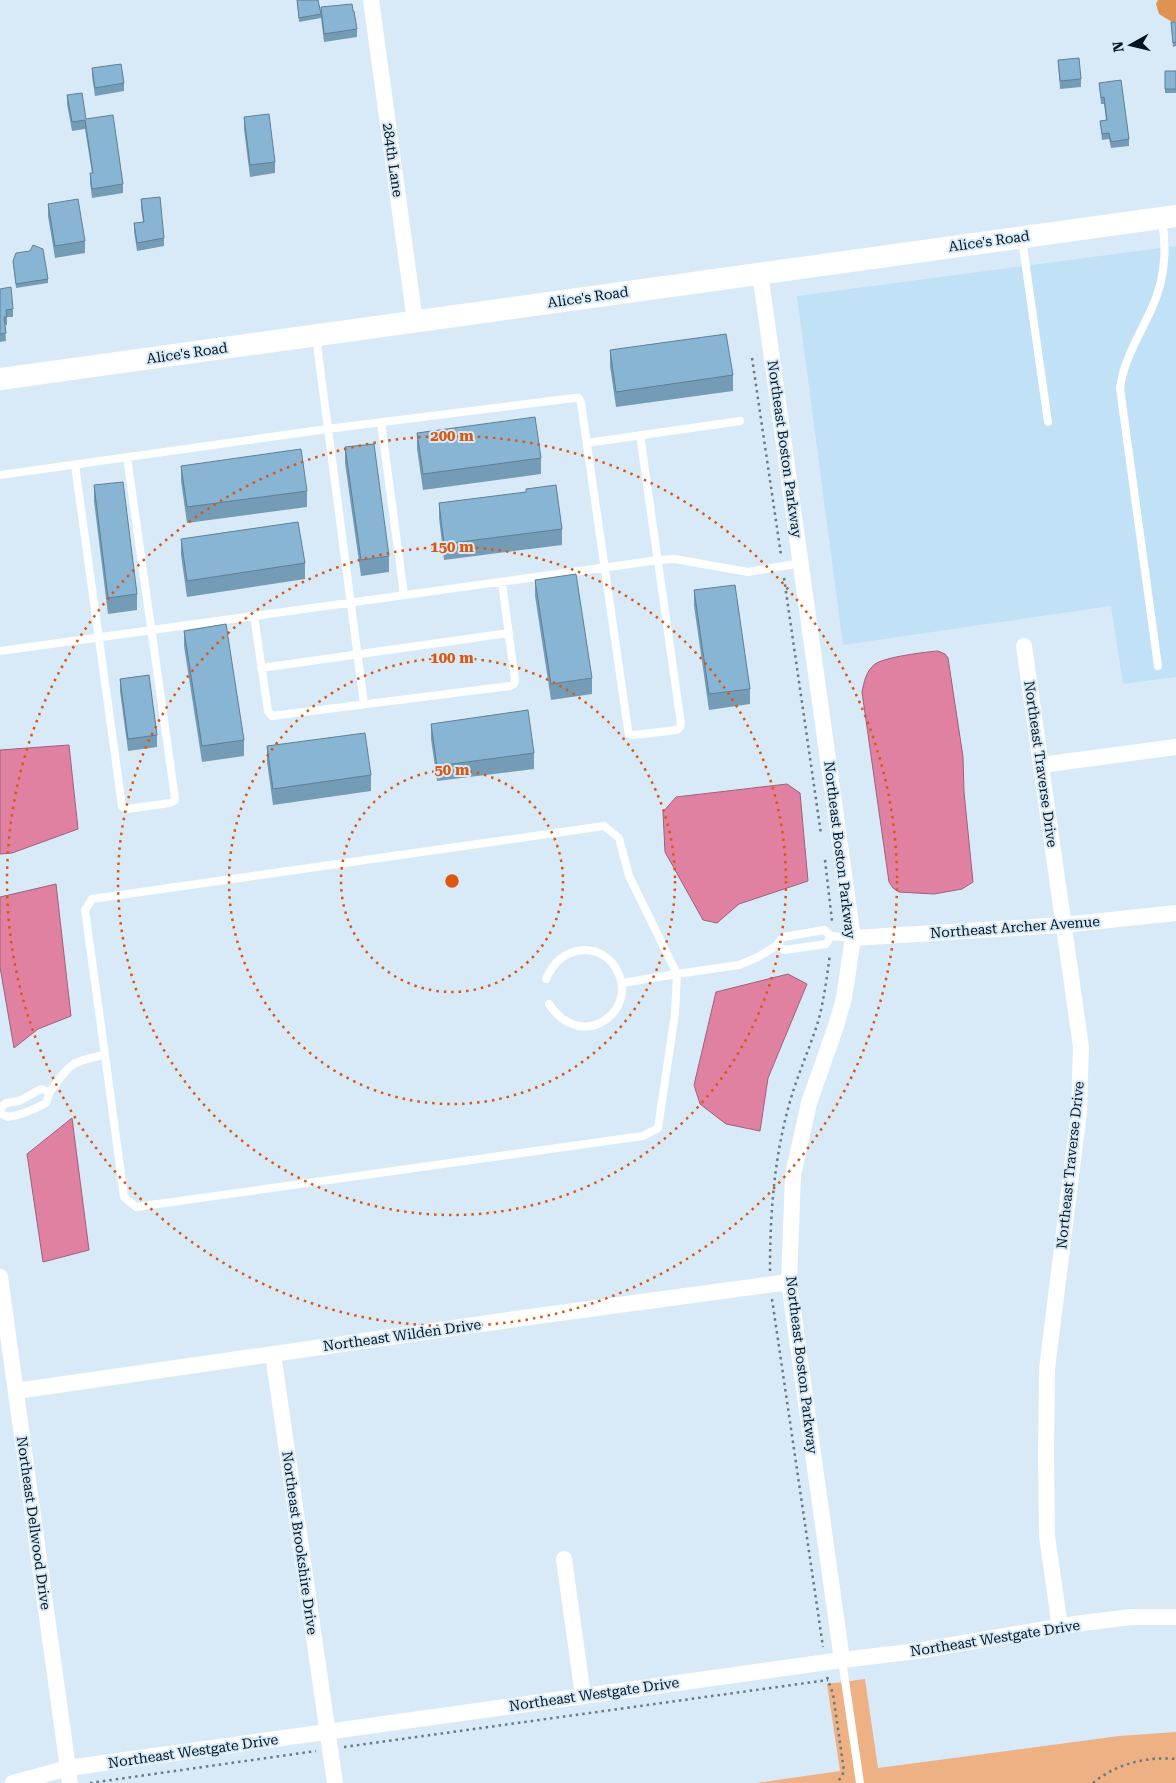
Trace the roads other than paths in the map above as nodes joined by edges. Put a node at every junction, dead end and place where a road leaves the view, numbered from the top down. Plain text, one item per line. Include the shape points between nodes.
1 (371, 0) edge
2 (1169, 217) edge
3 (1022, 237) junction
4 (760, 273) junction
5 (415, 321) junction
6 (316, 335) junction
7 (0, 379) edge
8 (740, 421) dead end
9 (381, 422) junction
10 (1048, 422) dead end
11 (328, 429) junction
12 (640, 435) junction
13 (587, 443) junction
14 (127, 457) junction
15 (76, 465) junction
16 (0, 475) edge
17 (658, 560) junction
18 (801, 563) junction
19 (604, 568) junction
20 (502, 583) junction
21 (404, 595) junction
22 (350, 602) junction
23 (254, 616) junction
24 (152, 630) junction
25 (509, 633) junction
26 (99, 638) junction
27 (1024, 646) dead end
28 (0, 651) edge
29 (358, 654) junction
30 (1158, 666) dead end
31 (261, 668) junction
32 (364, 704) junction
33 (1176, 747) edge
34 (1041, 765) junction
35 (1176, 913) edge
36 (1062, 925) junction
37 (832, 936) junction
38 (853, 938) junction
39 (776, 946) junction
40 (677, 974) junction
41 (546, 979) dead end
42 (622, 983) junction
43 (549, 1004) dead end
44 (105, 1055) junction
45 (50, 1092) junction
46 (0, 1109) edge
47 (0, 1113) edge
48 (0, 1277) edge
49 (789, 1282) junction
50 (273, 1354) junction
51 (16, 1391) junction
52 (564, 1559) dead end
53 (1176, 1617) edge
54 (1060, 1627) junction
55 (842, 1660) junction
56 (583, 1696) junction
57 (328, 1732) junction
58 (69, 1776) edge
59 (13, 1783) edge
60 (335, 1783) edge
61 (860, 1783) edge

1 - 5 street, 284th Lane
2 - 3 main road, Alice's Road
2 - 30 lane via 1159,289 1122,371 1120,388
3 - 4 main road, Alice's Road
3 - 10 lane
4 - 5 main road, Alice's Road
4 - 18 street, Northeast Boston Parkway
5 - 6 main road, Alice's Road
6 - 7 main road, Alice's Road
6 - 11 lane
8 - 12 lane
9 - 11 lane
9 - 13 lane via 579,398
9 - 21 lane
11 - 14 lane
11 - 22 lane
12 - 13 lane
12 - 17 lane
13 - 19 lane
14 - 15 lane
14 - 24 lane
15 - 16 lane
15 - 26 lane
17 - 18 lane via 675,559 748,572
17 - 19 lane
17 - 19 lane via 681,724 677,730 629,734
18 - 38 street, Northeast Boston Parkway
19 - 20 lane
20 - 21 lane
20 - 25 lane
21 - 22 lane
22 - 23 lane
22 - 29 lane
23 - 24 lane
23 - 31 lane
24 - 26 lane
24 - 26 lane via 175,798 162,804 127,809 122,806
25 - 29 lane
25 - 32 lane via 514,684
26 - 28 lane
27 - 34 street, Northeast Traverse Drive
29 - 31 lane
29 - 32 lane
31 - 32 lane via 268,711 272,716
33 - 34 street
34 - 36 street, Northeast Traverse Drive
35 - 36 street, Northeast Archer Avenue
36 - 38 street, Northeast Archer Avenue
36 - 54 street, Northeast Traverse Drive via 1081,1047 1079,1111 1047,1369 1047,1536
37 - 38 lane
37 - 39 lane via 826,944 785,950
37 - 39 lane via 824,930 783,937
38 - 49 street, Northeast Boston Parkway via 844,998 809,1103 793,1175
39 - 40 lane via 739,965
40 - 42 lane
40 - 44 lane via 675,1014 658,1128 644,1136 136,1207 124,1197
40 - 44 lane via 629,876 619,838 604,826 92,899 85,910
41 - 42 lane via 561,957 573,951 586,950 610,960
42 - 43 lane via 622,996 617,1007 600,1023 588,1027 565,1022
44 - 45 lane via 78,1061 67,1068
45 - 46 lane via 41,1089 19,1101 6,1103
45 - 47 lane via 46,1103 21,1115 8,1117
48 - 51 street, Northeast Dellwood Drive
49 - 50 street, Northeast Wilden Drive
49 - 55 street, Northeast Boston Parkway
50 - 51 street, Northeast Wilden Drive
50 - 57 street, Northeast Brookshire Drive
51 - 58 street, Northeast Dellwood Drive
52 - 56 street
53 - 54 street, Northeast Westgate Drive via 1131,1617
54 - 55 street, Northeast Westgate Drive via 918,1652
55 - 56 street, Northeast Westgate Drive
55 - 61 lane
56 - 57 street, Northeast Westgate Drive
57 - 58 street, Northeast Westgate Drive
57 - 60 street, Northeast Brookshire Drive
58 - 59 street, Northeast Westgate Drive

